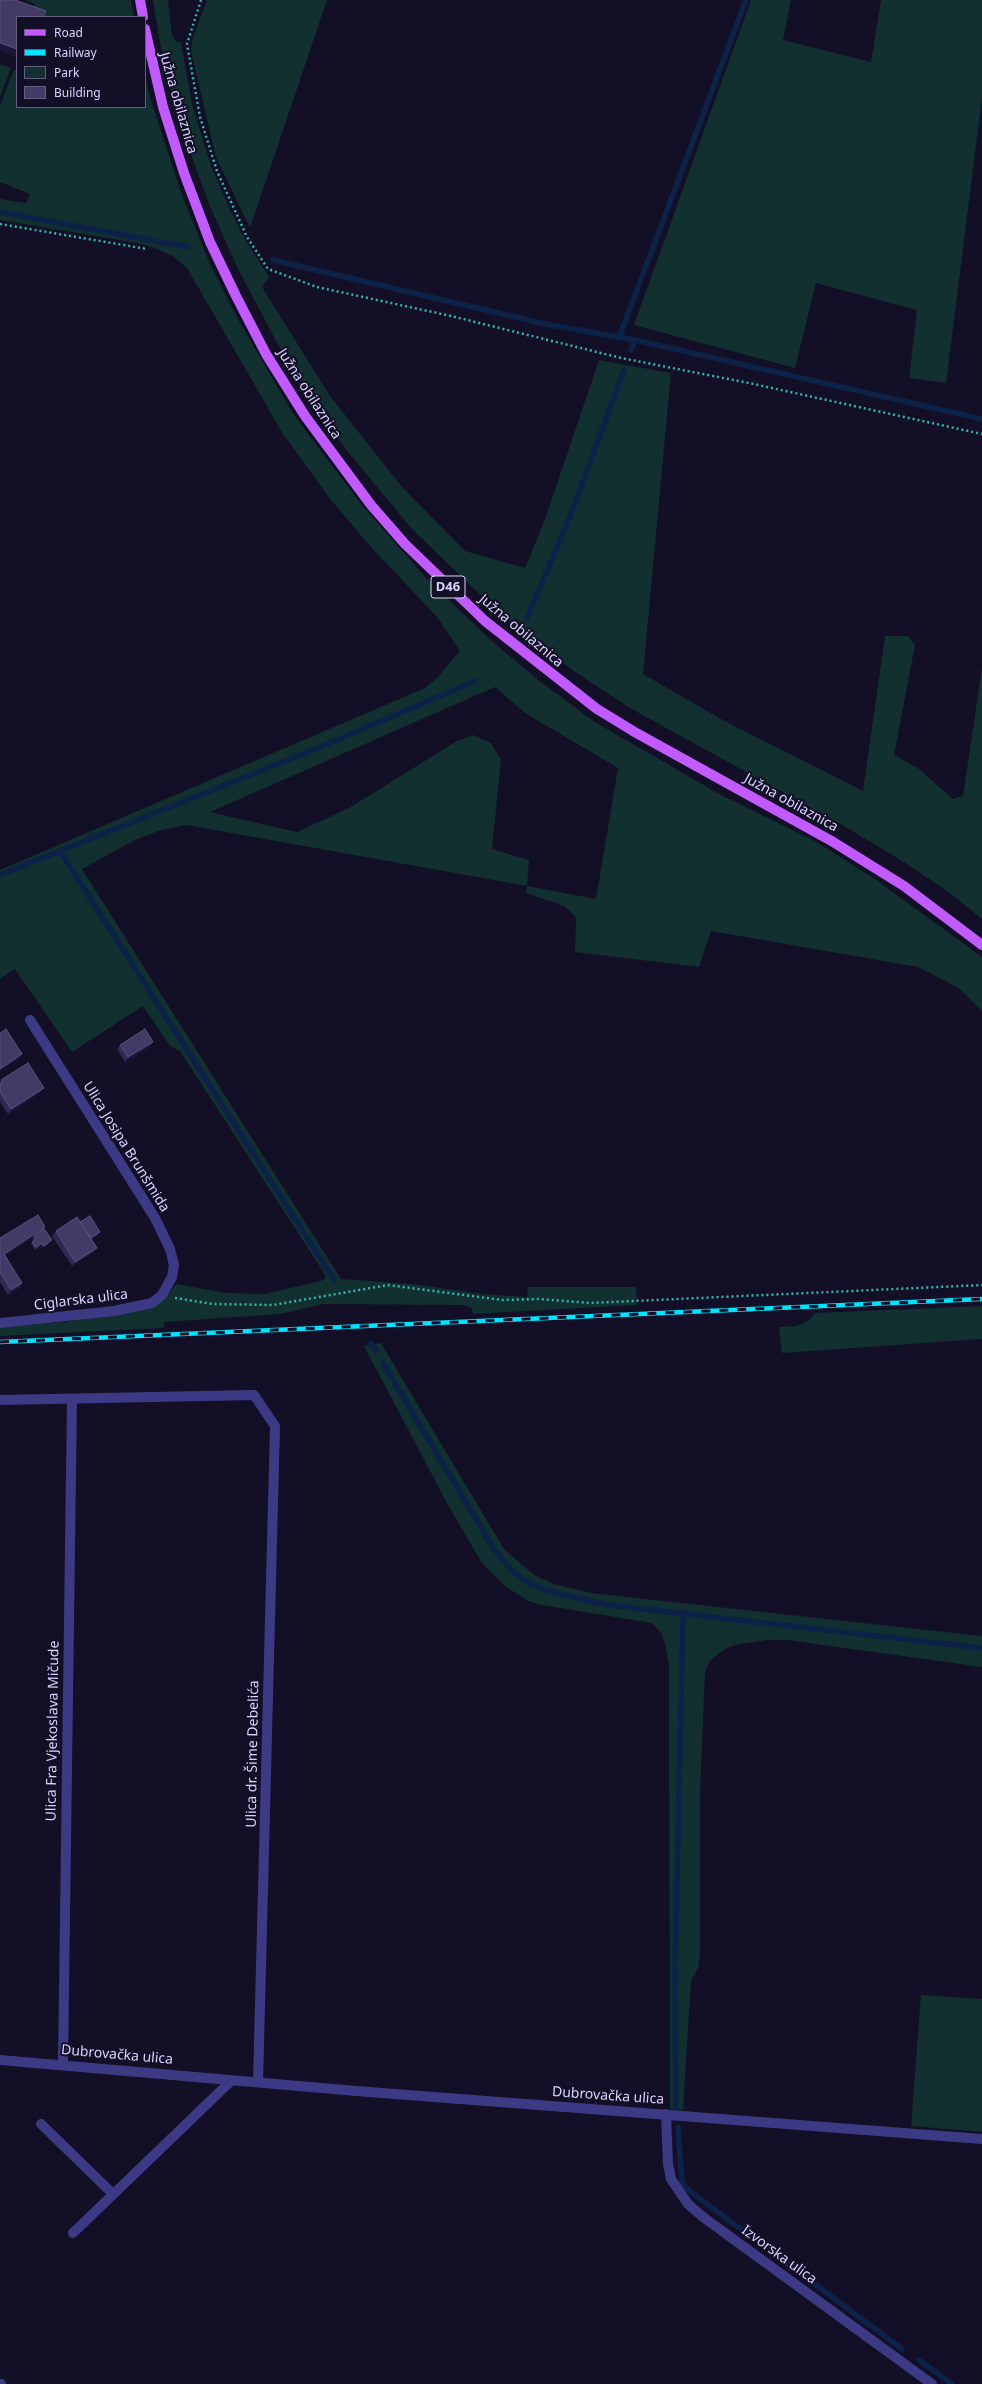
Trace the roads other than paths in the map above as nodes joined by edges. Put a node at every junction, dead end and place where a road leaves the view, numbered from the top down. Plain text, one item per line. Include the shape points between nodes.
1 (140, 0) edge
2 (143, 16) edge
3 (146, 33) edge
4 (982, 945) edge
5 (30, 1020) dead end
6 (162, 1295) joint
7 (0, 1323) edge
8 (72, 1399) junction
9 (0, 1400) edge
10 (0, 2060) edge
11 (63, 2064) junction
12 (232, 2080) junction
13 (258, 2082) junction
14 (666, 2114) junction
15 (41, 2124) dead end
16 (982, 2139) edge
17 (113, 2194) junction
18 (73, 2233) dead end
19 (932, 2384) edge

1 - 2 main road
3 - 4 main road, Južna obilaznica / D46 via 163,107 184,173 210,242 236,296 266,354 304,416 371,505 406,544 484,621 597,709 633,732 830,840 904,886
5 - 6 street, Ulica Josipa Brunšmida via 155,1218 170,1249 174,1265 172,1277
6 - 7 street, Ciglarska ulica via 152,1303 132,1308
8 - 9 street
8 - 11 street, Ulica Fra Vjekoslava Mičude
8 - 13 street, Ulica dr. Šime Debelića via 254,1395 275,1426
10 - 11 street, Dubrovačka ulica
11 - 12 street, Dubrovačka ulica
12 - 13 street, Dubrovačka ulica
12 - 17 street
13 - 14 street, Dubrovačka ulica
14 - 16 street, Dubrovačka ulica
14 - 19 street, Izvorska ulica via 671,2179 688,2204
15 - 17 street
17 - 18 street

